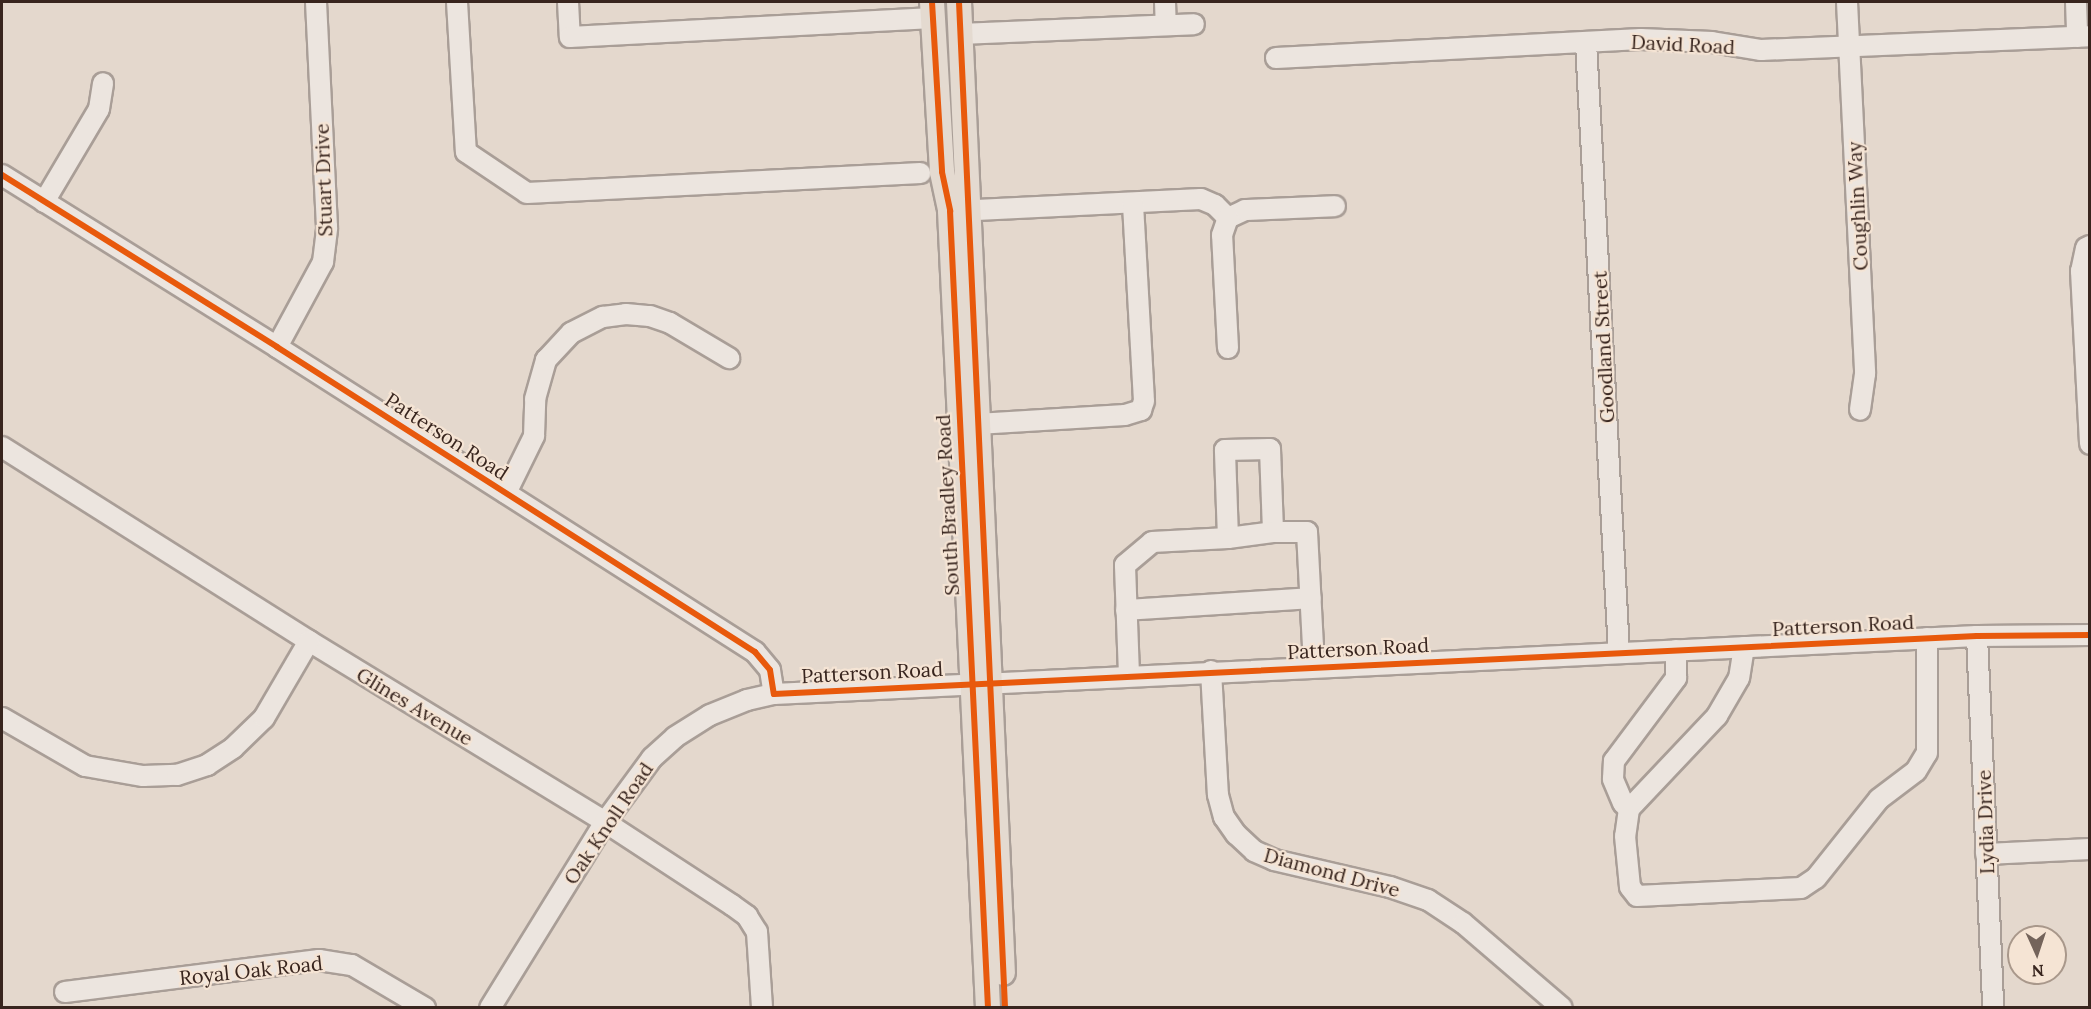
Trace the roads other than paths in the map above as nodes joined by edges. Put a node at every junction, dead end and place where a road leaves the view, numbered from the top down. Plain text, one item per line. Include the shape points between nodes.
1 (316, 2) edge
2 (458, 2) edge
3 (568, 2) edge
4 (959, 2) edge
5 (1165, 2) edge
6 (1847, 2) edge
7 (2076, 2) edge
8 (937, 7) edge
9 (1194, 24) dead end
10 (1166, 25) junction
11 (960, 34) junction
12 (2084, 36) edge
13 (1586, 43) junction
14 (1850, 48) junction
15 (1276, 57) dead end
16 (103, 83) dead end
17 (940, 150) junction
18 (920, 173) dead end
19 (2, 175) edge
20 (44, 202) junction
21 (1133, 203) junction
22 (1335, 206) dead end
23 (959, 211) junction
24 (1228, 218) junction
25 (2090, 246) edge
26 (277, 347) junction
27 (1228, 348) dead end
28 (729, 358) dead end
29 (1860, 410) dead end
30 (978, 424) junction
31 (2090, 444) edge
32 (2, 447) edge
33 (506, 494) junction
34 (1273, 532) junction
35 (1228, 538) junction
36 (1311, 598) junction
37 (1126, 610) junction
38 (2090, 634) edge
39 (1977, 636) junction
40 (1927, 638) junction
41 (309, 641) junction
42 (1744, 646) junction
43 (1676, 650) junction
44 (1619, 652) junction
45 (1314, 667) junction
46 (1211, 671) junction
47 (1129, 675) junction
48 (980, 682) junction
49 (774, 694) junction
50 (2, 718) edge
51 (1629, 809) junction
52 (605, 822) junction
53 (2090, 849) edge
54 (1986, 854) junction
55 (66, 992) dead end
56 (425, 1008) edge
57 (490, 1008) edge
58 (762, 1008) edge
59 (988, 1008) edge
60 (1005, 1008) edge
61 (1562, 1008) edge
62 (1993, 1008) edge

1 - 26 street, Stuart Drive via 327,227 323,262
2 - 18 street via 466,152 527,194
3 - 8 street via 570,37
4 - 11 main road, South Bradley Road
5 - 10 street
6 - 14 street, Coughlin Way
7 - 12 street
8 - 11 main road
8 - 17 main road, South Bradley Road
9 - 10 street
10 - 11 street
11 - 17 main road via 948,57 952,122
11 - 23 main road, South Bradley Road
12 - 14 street, David Road
13 - 14 street, David Road via 1641,39 1712,42 1761,50
13 - 15 street, David Road
13 - 44 street, Goodland Street
14 - 29 street, Coughlin Way via 1865,374
16 - 20 street via 99,109
17 - 23 main road, South Bradley Road via 942,172
19 - 20 street, Patterson Road
20 - 26 street, Patterson Road
21 - 23 street
21 - 24 street via 1201,199 1215,205
21 - 30 street via 1144,401 1141,410 1125,415
22 - 24 street via 1245,210
23 - 30 main road, South Bradley Road
23 - 48 main road, South Bradley Road
24 - 27 street via 1222,235
25 - 31 street via 2085,248 2081,271
26 - 33 street, Patterson Road
28 - 33 street via 670,323 650,316 603,317 571,333 546,360 535,399 534,436
30 - 48 main road, South Bradley Road
32 - 41 street, Glines Avenue
33 - 49 street, Patterson Road via 755,652 770,670
34 - 35 street
34 - 35 street via 1270,449 1225,450
34 - 36 street via 1307,532
35 - 37 street via 1152,542 1125,565
36 - 37 street
36 - 45 street
37 - 47 street
38 - 39 street, Patterson Road
39 - 40 street, Patterson Road
39 - 54 street, Lydia Drive
40 - 42 street, Patterson Road
40 - 51 street via 1927,753 1916,771 1879,799 1816,878 1801,888 1637,897 1630,887 1625,836
41 - 50 street via 264,718 233,748 207,765 177,775 143,776 85,766
41 - 52 street, Glines Avenue
42 - 43 street, Patterson Road
42 - 51 street via 1739,678 1717,716
43 - 44 street, Patterson Road
43 - 51 street via 1676,678 1614,761 1613,779
44 - 45 street, Patterson Road
45 - 46 street, Patterson Road
46 - 47 street, Patterson Road
46 - 61 street, Diamond Drive via 1218,795 1224,817 1236,834 1254,851 1274,860 1390,887 1428,900 1463,923
47 - 48 street, Patterson Road
48 - 49 street, Patterson Road
48 - 59 main road, South Bradley Road
48 - 60 main road, South Bradley Road
49 - 52 street, Oak Knoll Road via 710,715 675,737 633,782
52 - 57 street, Oak Knoll Road
52 - 58 street, Glines Avenue via 747,916 757,932
53 - 54 street
54 - 62 street, Lydia Drive
55 - 56 street, Royal Oak Road via 320,960 352,965

